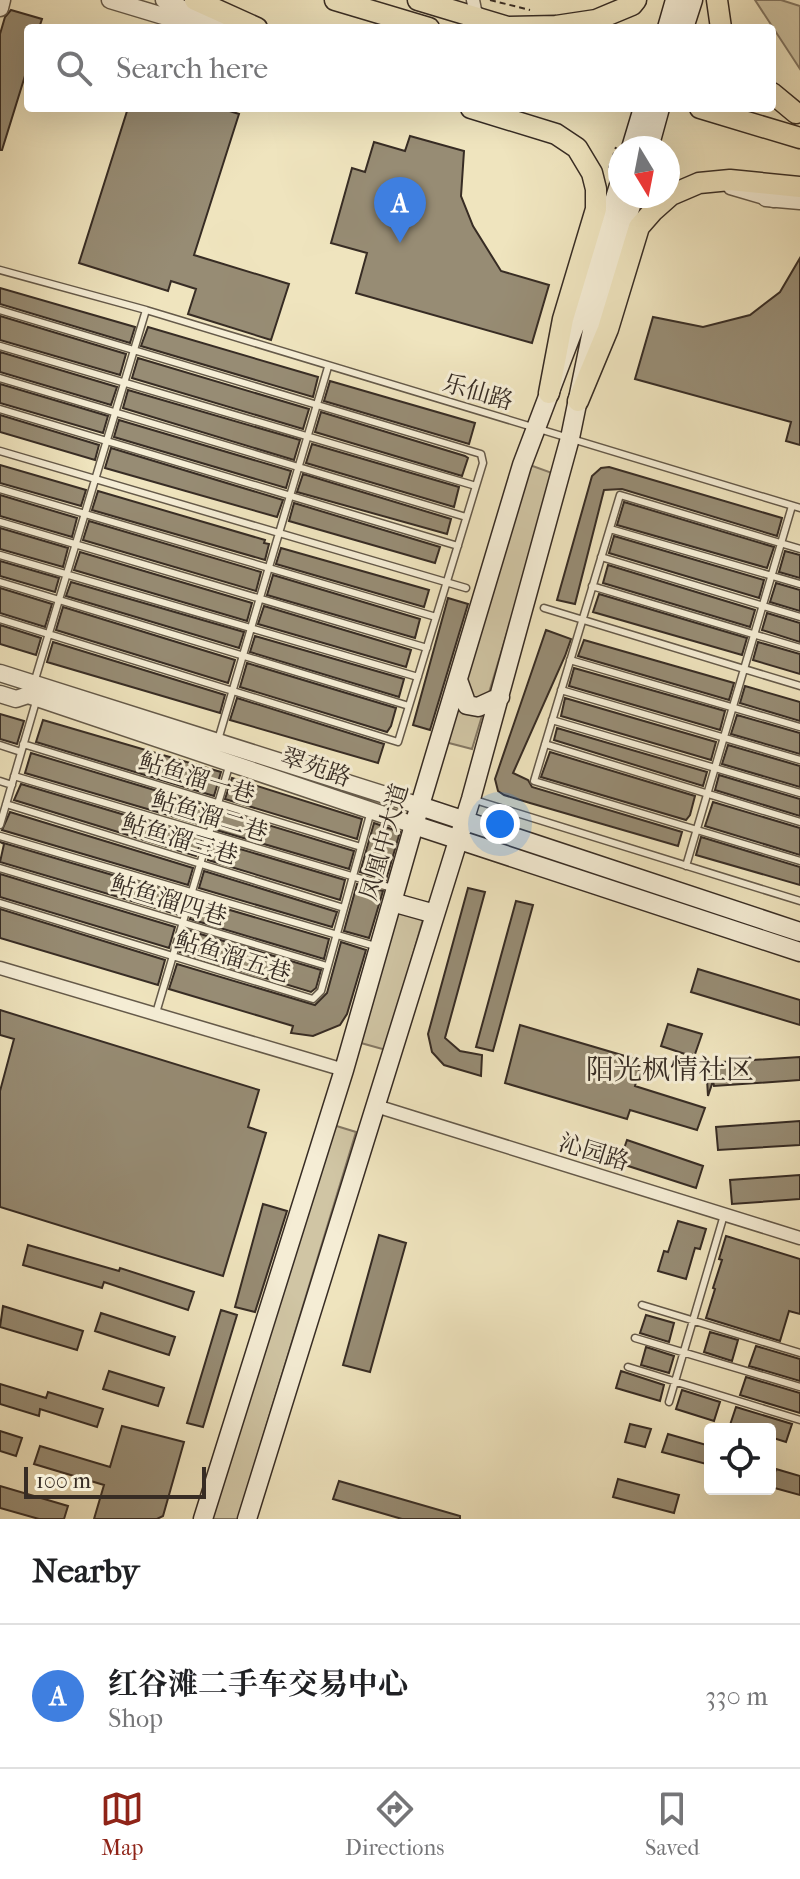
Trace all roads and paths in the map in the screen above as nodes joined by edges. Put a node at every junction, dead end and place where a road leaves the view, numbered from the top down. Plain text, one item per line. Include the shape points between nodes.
1 (2, 0) edge
2 (110, 0) edge
3 (164, 0) edge
4 (195, 0) edge
5 (335, 0) edge
6 (418, 0) edge
7 (636, 0) edge
8 (675, 0) edge
9 (693, 0) edge
10 (717, 0) edge
11 (481, 6) edge
12 (0, 8) edge
13 (541, 13) dead end
14 (190, 24) edge
15 (215, 24) edge
16 (248, 24) edge
17 (416, 24) edge
18 (505, 24) edge
19 (569, 24) edge
20 (668, 24) edge
21 (685, 24) edge
22 (720, 24) edge
23 (776, 96) edge
24 (776, 108) edge
25 (484, 112) edge
26 (641, 112) edge
27 (659, 112) edge
28 (713, 112) edge
29 (798, 114) edge
30 (628, 136) edge
31 (652, 136) edge
32 (800, 138) edge
33 (699, 183) junction
34 (800, 187) edge
35 (766, 198) junction
36 (608, 200) edge
37 (800, 201) edge
38 (630, 208) edge
39 (800, 209) edge
40 (0, 270) edge
41 (0, 310) edge
42 (146, 310) junction
43 (0, 346) edge
44 (134, 350) junction
45 (328, 367) junction
46 (0, 378) edge
47 (124, 383) junction
48 (549, 393) junction
49 (578, 401) junction
50 (317, 405) junction
51 (0, 409) edge
52 (115, 412) junction
53 (536, 428) junction
54 (307, 436) junction
55 (570, 438) junction
56 (107, 441) junction
57 (0, 451) edge
58 (298, 467) junction
59 (95, 479) junction
60 (476, 486) junction
61 (0, 489) edge
62 (289, 495) junction
63 (796, 507) edge
64 (85, 514) junction
65 (466, 517) junction
66 (0, 522) edge
67 (610, 529) junction
68 (278, 534) junction
69 (76, 544) junction
70 (781, 544) junction
71 (458, 546) junction
72 (800, 549) edge
73 (0, 555) edge
74 (601, 557) junction
75 (268, 568) junction
76 (67, 574) junction
77 (772, 576) junction
78 (0, 582) edge
79 (447, 582) junction
80 (800, 584) edge
81 (592, 586) junction
82 (466, 588) dead end
83 (259, 598) junction
84 (59, 600) junction
85 (763, 606) junction
86 (544, 608) dead end
87 (436, 617) junction
88 (800, 617) edge
89 (0, 619) edge
90 (582, 619) junction
91 (250, 628) junction
92 (49, 634) junction
93 (755, 634) junction
94 (427, 648) junction
95 (800, 648) edge
96 (242, 655) junction
97 (570, 660) junction
98 (745, 669) junction
99 (0, 673) edge
100 (418, 677) junction
101 (458, 680) junction
102 (800, 686) edge
103 (561, 690) junction
104 (35, 691) junction
105 (232, 692) junction
106 (0, 694) edge
107 (500, 697) junction
108 (409, 706) junction
109 (733, 708) junction
110 (552, 720) junction
111 (800, 727) edge
112 (724, 738) junction
113 (217, 741) junction
114 (545, 744) junction
115 (0, 745) edge
116 (22, 748) junction
117 (800, 760) edge
118 (230, 763) junction
119 (715, 768) junction
120 (14, 776) junction
121 (0, 781) edge
122 (12, 785) junction
123 (800, 793) edge
124 (708, 794) junction
125 (471, 799) junction
126 (218, 803) junction
127 (6, 804) junction
128 (420, 806) junction
129 (371, 811) junction
130 (464, 822) junction
131 (800, 822) edge
132 (0, 824) edge
133 (414, 825) junction
134 (697, 830) junction
135 (209, 834) junction
136 (0, 836) edge
137 (457, 841) junction
138 (361, 847) junction
139 (800, 861) edge
140 (200, 864) junction
141 (686, 866) junction
142 (0, 868) edge
143 (352, 878) junction
144 (191, 893) junction
145 (394, 895) junction
146 (800, 901) edge
147 (0, 903) edge
148 (344, 908) junction
149 (435, 914) junction
150 (183, 923) junction
151 (800, 932) edge
152 (336, 936) junction
153 (379, 947) junction
154 (800, 952) edge
155 (172, 957) junction
156 (327, 966) junction
157 (0, 968) edge
158 (155, 1014) junction
159 (344, 1070) junction
160 (376, 1106) junction
161 (724, 1215) junction
162 (800, 1238) edge
163 (642, 1305) dead end
164 (693, 1320) junction
165 (635, 1338) dead end
166 (684, 1352) junction
167 (800, 1353) edge
168 (628, 1367) dead end
169 (675, 1382) junction
170 (800, 1387) edge
171 (669, 1402) dead end
172 (800, 1420) edge
173 (203, 1519) edge
174 (247, 1519) edge

1 - 12 street
2 - 14 street
3 - 15 street
4 - 16 highway
5 - 17 highway
6 - 11 highway
7 - 19 highway via 596,20
8 - 20 main road
9 - 21 main road
10 - 22 highway
11 - 13 path
11 - 18 highway
23 - 29 highway
24 - 29 highway
25 - 48 highway via 556,134 577,148 594,181 596,209 563,319
26 - 30 main road
27 - 31 main road
28 - 32 highway
33 - 34 highway via 730,180
33 - 35 street
33 - 49 highway via 671,195 639,227 608,329
35 - 37 street
35 - 39 street
36 - 48 main road, 凤凰中大道 via 577,320
38 - 49 main road via 593,326
40 - 42 lane, 乐仙路
41 - 44 lane
42 - 44 lane
42 - 45 lane, 乐仙路
43 - 47 lane
44 - 47 lane
44 - 50 lane
45 - 50 lane
45 - 53 lane, 乐仙路
46 - 52 lane
47 - 52 lane
47 - 54 lane
48 - 53 main road, 凤凰中大道
49 - 55 main road
50 - 54 lane
50 - 60 lane via 481,454
51 - 56 lane
52 - 56 lane
52 - 58 lane
53 - 55 lane, 乐仙路
53 - 101 main road, 凤凰中大道
54 - 58 lane
54 - 60 lane
55 - 63 lane, 乐仙路
55 - 107 main road
56 - 59 lane
56 - 62 lane
57 - 59 lane
58 - 62 lane
58 - 65 lane
59 - 64 lane
59 - 68 lane
60 - 65 lane
61 - 64 lane
62 - 68 lane
62 - 71 lane
63 - 70 lane
64 - 69 lane
64 - 75 lane
65 - 71 lane
66 - 69 lane
67 - 70 lane via 620,495
67 - 74 lane
67 - 77 lane
68 - 75 lane
68 - 79 lane
69 - 76 lane
69 - 83 lane
70 - 72 lane
70 - 77 lane
71 - 79 lane
73 - 76 lane
74 - 81 lane
74 - 85 lane
75 - 83 lane
75 - 87 lane
76 - 84 lane
76 - 91 lane
77 - 80 lane
77 - 85 lane
78 - 84 lane
79 - 82 lane
79 - 87 lane
81 - 90 lane
81 - 93 lane
83 - 91 lane
83 - 94 lane
84 - 92 lane
84 - 96 lane
85 - 88 lane
85 - 93 lane
86 - 90 lane
87 - 94 lane
89 - 92 lane
90 - 97 lane
90 - 98 lane
91 - 96 lane
91 - 100 lane
92 - 104 lane
92 - 105 lane
93 - 95 lane
93 - 98 lane
94 - 100 lane
96 - 105 lane
96 - 108 lane
97 - 103 lane
97 - 109 lane
98 - 102 lane
98 - 109 lane
99 - 104 street, 翠苑路
100 - 108 lane
101 - 107 main road via 467,705 478,707
101 - 128 main road, 凤凰中大道
103 - 110 lane
103 - 112 lane
104 - 106 street, 翠苑路 via 16,699
104 - 113 street, 翠苑路
104 - 116 lane
104 - 118 street, 翠苑路
105 - 108 lane via 398,742
105 - 113 lane
107 - 125 main road
109 - 111 lane
109 - 112 lane
110 - 114 lane
110 - 119 lane
112 - 117 lane
112 - 119 lane
113 - 128 street, 翠苑路
114 - 124 lane
114 - 134 lane via 534,781
115 - 116 lane, 鲇鱼溜一巷
116 - 120 lane
116 - 126 lane, 鲇鱼溜一巷
118 - 126 lane
118 - 129 street, 翠苑路
119 - 123 lane
119 - 124 lane
120 - 122 lane
120 - 135 lane, 鲇鱼溜二巷
121 - 122 lane
122 - 127 lane
124 - 131 lane
124 - 134 lane
125 - 130 main road
125 - 141 lane
126 - 135 lane
126 - 138 lane, 鲇鱼溜一巷
127 - 132 lane
127 - 140 lane, 鲇鱼溜三巷
128 - 130 main road, 翠苑路
128 - 133 main road, 凤凰中大道
129 - 133 street, 翠苑路
129 - 138 lane, 鲇鱼溜五巷
130 - 137 main road
130 - 151 main road, 翠苑路
133 - 137 main road, 翠苑路
133 - 145 main road, 凤凰中大道
134 - 139 lane
134 - 141 lane
135 - 140 lane
135 - 143 lane, 鲇鱼溜二巷
136 - 144 lane
137 - 149 main road
137 - 154 main road, 翠苑路
138 - 143 lane, 鲇鱼溜五巷
140 - 144 lane
140 - 148 lane, 鲇鱼溜三巷
141 - 146 lane
142 - 150 lane, 鲇鱼溜四巷
143 - 145 lane, 鲇鱼溜二巷
143 - 148 lane, 鲇鱼溜五巷
144 - 150 lane
144 - 152 lane
145 - 149 main road
145 - 153 main road, 凤凰中大道
147 - 155 lane, 鲇鱼溜五巷
148 - 152 lane, 鲇鱼溜五巷
149 - 160 main road
150 - 155 lane
150 - 156 lane, 鲇鱼溜四巷
152 - 153 lane
152 - 156 lane, 鲇鱼溜五巷
153 - 159 main road, 凤凰中大道
155 - 156 lane, 鲇鱼溜五巷 via 313,999 321,991
155 - 158 lane
157 - 158 street
158 - 159 street
159 - 173 main road, 凤凰中大道
160 - 161 street, 沁园路
160 - 174 main road
161 - 162 street, 沁园路
161 - 164 lane
163 - 164 lane
164 - 166 lane
164 - 167 lane
165 - 166 lane
166 - 169 lane
166 - 170 lane
168 - 169 lane
169 - 171 lane
169 - 172 lane

